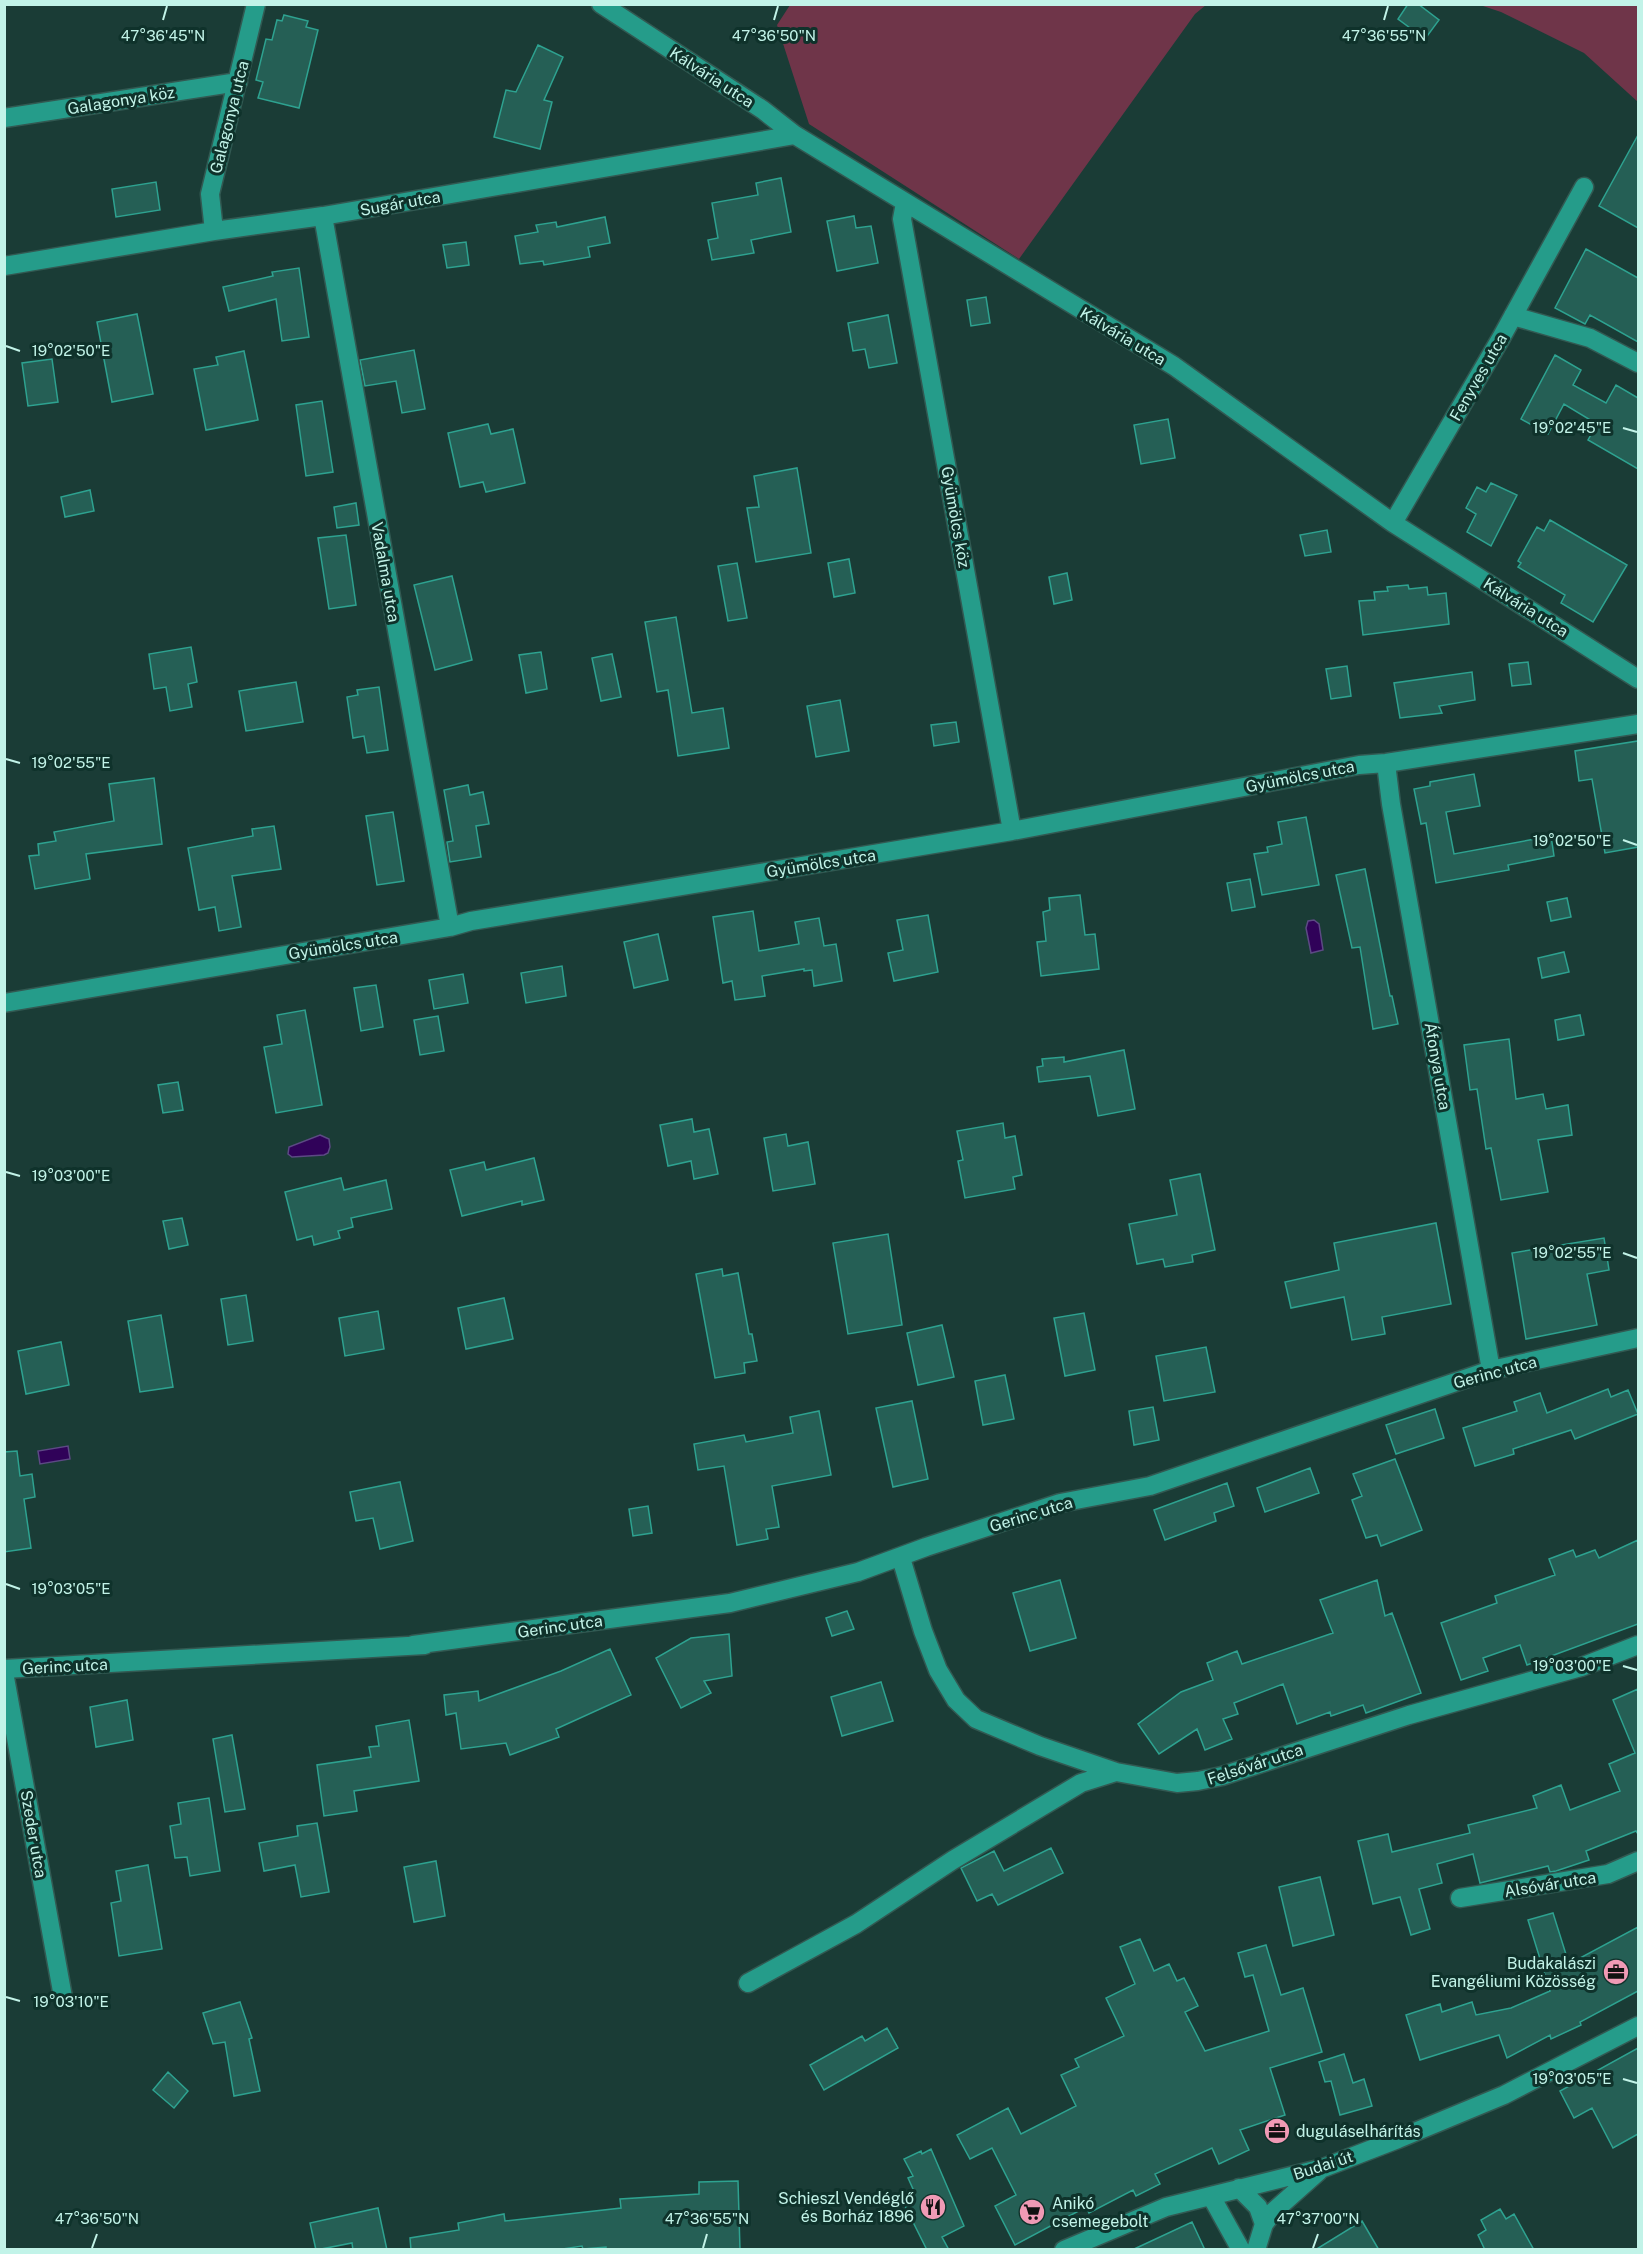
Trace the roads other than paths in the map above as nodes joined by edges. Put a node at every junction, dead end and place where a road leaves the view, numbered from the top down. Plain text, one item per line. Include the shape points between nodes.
1 (256, 4) edge
2 (601, 4) edge
3 (238, 82) junction
4 (4, 118) edge
5 (795, 135) junction
6 (1584, 187) dead end
7 (905, 203) junction
8 (323, 216) junction
9 (214, 231) junction
10 (4, 266) edge
11 (1513, 316) junction
12 (1638, 363) edge
13 (1393, 523) junction
14 (1638, 679) edge
15 (1638, 724) edge
16 (1386, 763) junction
17 (1012, 831) junction
18 (450, 927) junction
19 (4, 1003) edge
20 (1638, 1338) edge
21 (1491, 1370) junction
22 (901, 1558) junction
23 (413, 1645) junction
24 (1638, 1645) edge
25 (4, 1670) edge
26 (1116, 1772) junction
27 (1638, 1861) edge
28 (1460, 1899) dead end
29 (748, 1983) dead end
30 (63, 1997) dead end
31 (1638, 2026) edge
32 (1323, 2168) junction
33 (1239, 2188) junction
34 (1211, 2196) junction
35 (1264, 2224) junction
36 (1064, 2250) edge
37 (1241, 2250) edge
38 (1256, 2250) edge

1 - 3 street, Galagonya utca
2 - 5 street, Kálvária utca
3 - 4 street, Galagonya köz
3 - 9 street, Galagonya utca via 210,195
5 - 7 street, Kálvária utca
5 - 8 street, Sugár utca
6 - 11 street
7 - 13 street, Kálvária utca via 1174,366
7 - 17 street, Gyümölcs köz via 902,219
8 - 9 street, Sugár utca
8 - 18 street, Vadalma utca
9 - 10 street, Sugár utca
11 - 12 street, Fenyves utca via 1590,338
11 - 13 street, Fenyves utca
13 - 14 street, Kálvária utca
15 - 16 street, Gyümölcs utca
16 - 17 street, Gyümölcs utca
16 - 21 street, Áfonya utca
17 - 18 street, Gyümölcs utca
18 - 19 street, Gyümölcs utca
20 - 21 street, Gerinc utca
21 - 22 street, Gerinc utca via 1150,1486 1060,1503
22 - 23 street, Gerinc utca via 730,1603
22 - 26 street, Felsővár utca via 938,1670 956,1701 976,1719 1001,1731
23 - 23 street, Gerinc utca via 509,1639 591,1629 544,1633
23 - 25 street, Gerinc utca
24 - 26 street, Felsővár utca via 1581,1667 1409,1715 1198,1782 1177,1783
25 - 30 street, Szeder utca
26 - 29 street via 1081,1783 952,1860 856,1924
27 - 28 street, Alsóvár utca via 1608,1874
31 - 32 street, Budai út via 1504,2095
32 - 33 street, Budai út
32 - 35 street
33 - 34 street, Budai út
33 - 35 street via 1258,2207
34 - 36 street, Budai út via 1166,2207
34 - 37 street
35 - 38 street

